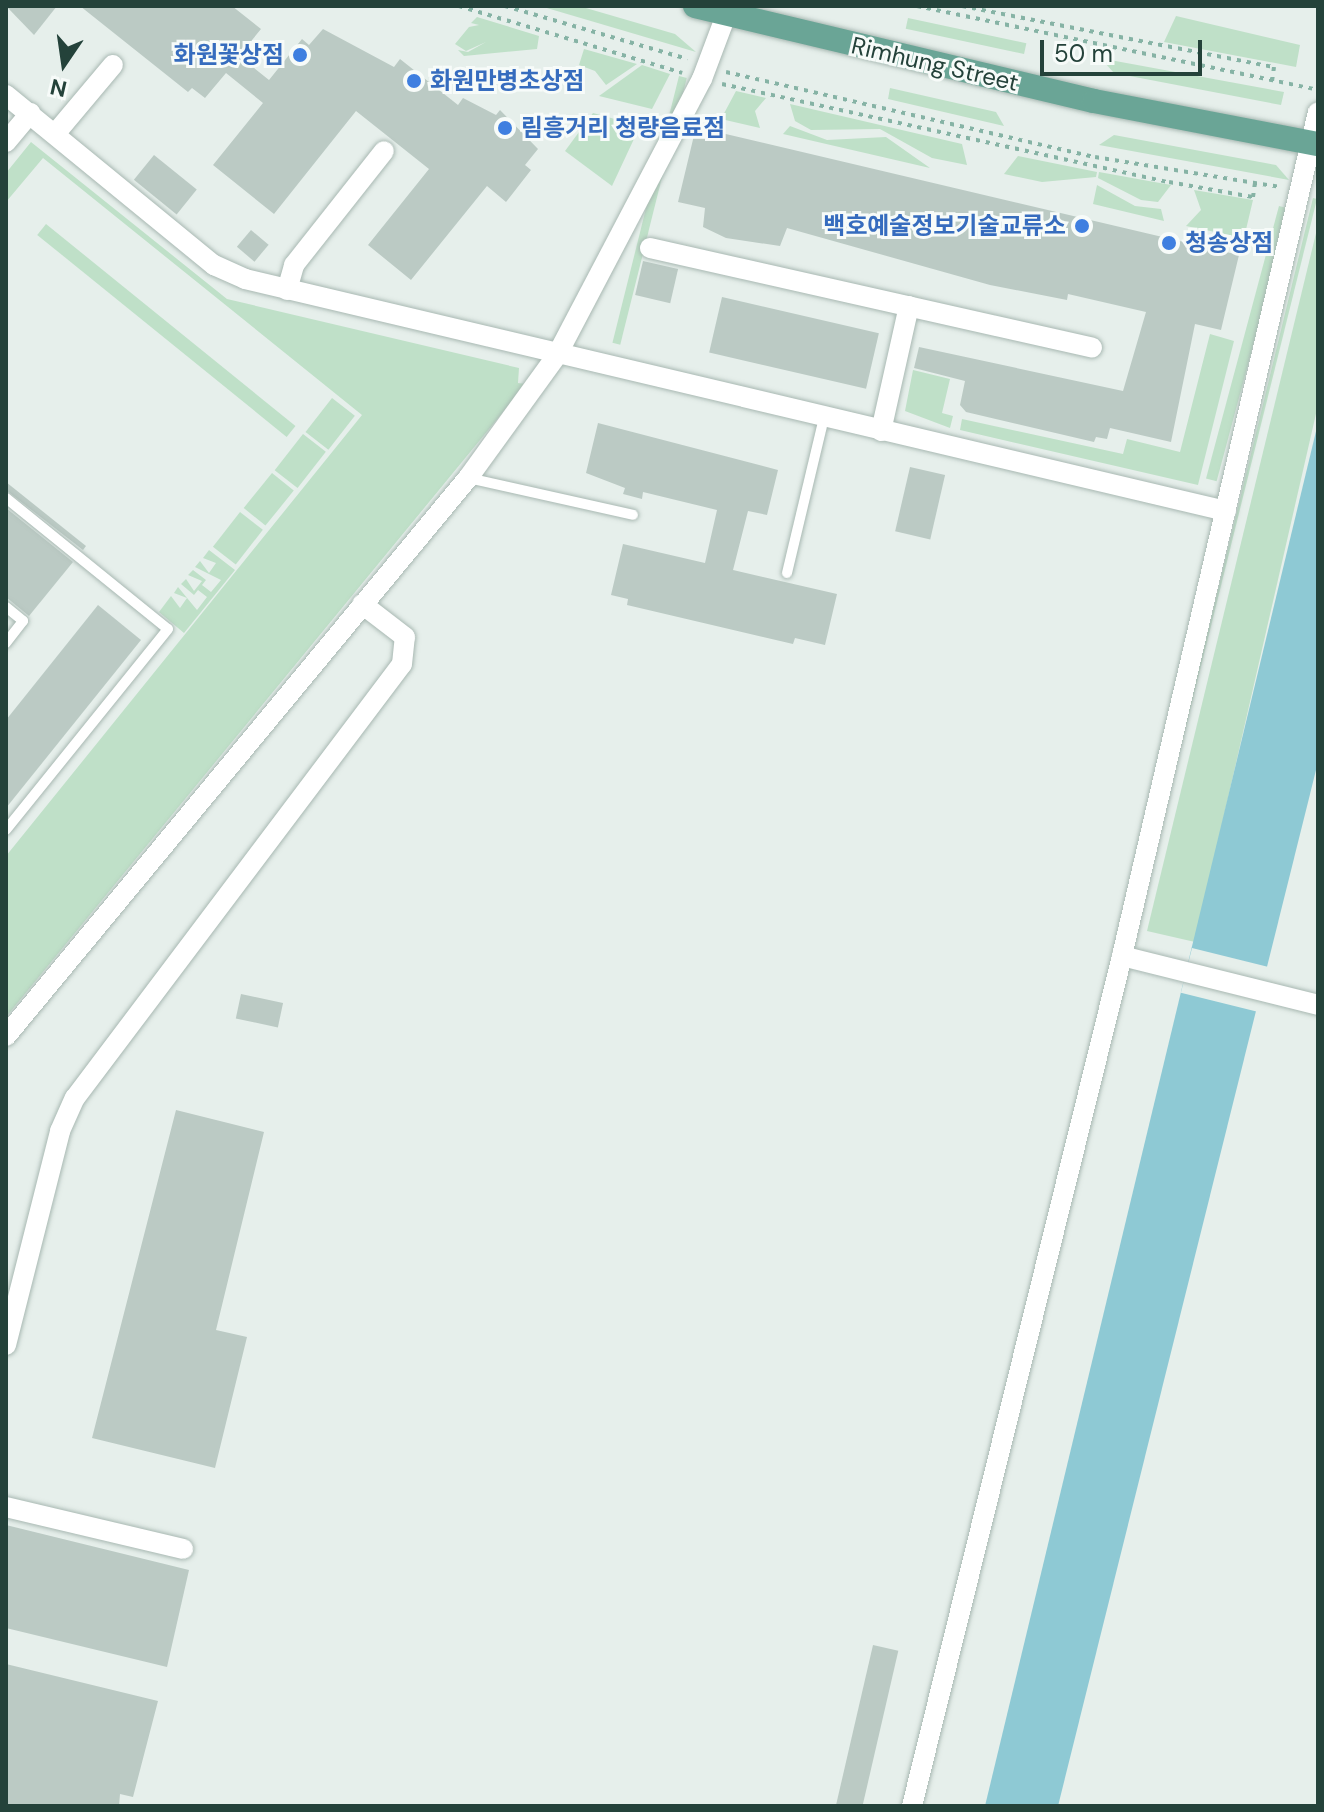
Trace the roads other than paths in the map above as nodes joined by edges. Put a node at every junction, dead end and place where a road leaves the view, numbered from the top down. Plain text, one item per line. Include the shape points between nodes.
1 (695, 6) edge
2 (726, 15) junction
3 (113, 65) dead end
4 (6, 95) edge
5 (1318, 112) edge
6 (30, 113) junction
7 (55, 134) junction
8 (6, 142) edge
9 (1315, 143) edge
10 (384, 151) dead end
11 (650, 248) dead end
12 (287, 290) junction
13 (909, 306) junction
14 (1092, 348) dead end
15 (557, 355) junction
16 (824, 418) junction
17 (881, 431) junction
18 (468, 478) junction
19 (6, 498) edge
20 (1226, 511) junction
21 (633, 515) dead end
22 (787, 573) dead end
23 (362, 604) junction
24 (6, 607) edge
25 (6, 643) edge
26 (6, 830) edge
27 (1122, 956) junction
28 (1318, 1005) edge
29 (6, 1036) edge
30 (6, 1345) edge
31 (6, 1507) edge
32 (183, 1549) dead end
33 (912, 1806) edge

1 - 2 main road, Rimhung Street
2 - 9 main road, Rimhung Street via 1094,101
2 - 15 street via 705,72
3 - 7 street
4 - 6 street
5 - 9 street
6 - 7 street
6 - 8 street
7 - 12 street via 214,265
9 - 20 street
10 - 12 street via 294,265
11 - 13 street
12 - 15 street
13 - 14 street
13 - 17 street
15 - 16 street
15 - 18 street
16 - 17 street
16 - 22 lane
17 - 20 street
18 - 21 lane
18 - 23 street
19 - 26 lane via 168,629
20 - 27 street
23 - 29 street
23 - 30 street via 405,637 402,664 75,1098 60,1131
24 - 25 lane via 23,621
27 - 28 street
27 - 33 street
31 - 32 street

